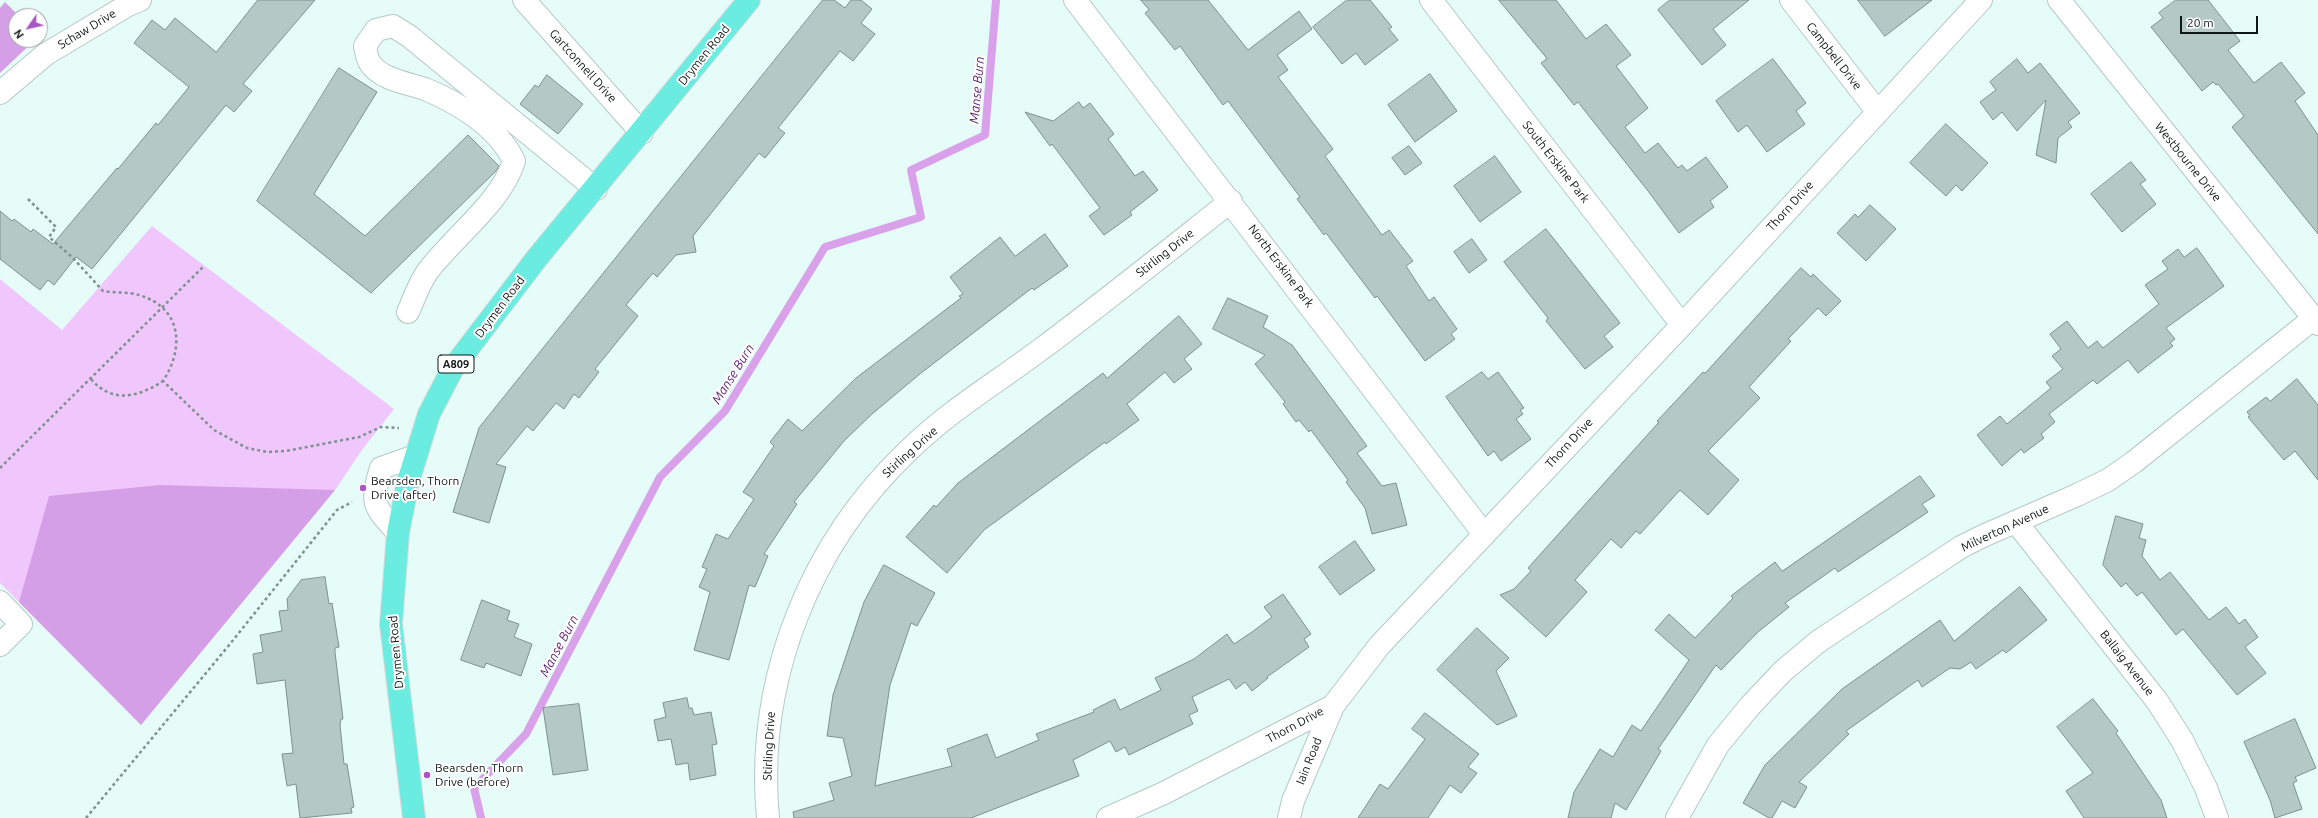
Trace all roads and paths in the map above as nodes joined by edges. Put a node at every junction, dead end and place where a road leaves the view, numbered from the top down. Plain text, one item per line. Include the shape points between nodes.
1 (140, 0) edge
2 (524, 0) edge
3 (749, 0) edge
4 (1075, 0) edge
5 (1431, 0) edge
6 (1791, 0) edge
7 (1981, 0) edge
8 (2059, 0) edge
9 (0, 93) edge
10 (1877, 111) junction
11 (642, 133) junction
12 (596, 189) junction
13 (28, 199) dead end
14 (1231, 201) junction
15 (203, 267) dead end
16 (163, 308) junction
17 (408, 312) dead end
18 (2316, 321) edge
19 (1682, 325) junction
20 (91, 379) junction
21 (163, 382) junction
22 (423, 430) junction
23 (415, 456) junction
24 (0, 468) edge
25 (374, 490) junction
26 (2016, 522) junction
27 (398, 532) junction
28 (1484, 534) junction
29 (0, 602) edge
30 (0, 645) edge
31 (1333, 706) junction
32 (86, 818) edge
33 (414, 818) edge
34 (768, 818) edge
35 (1108, 818) edge
36 (1289, 818) edge
37 (1677, 818) edge
38 (2217, 818) edge

1 - 9 street, Schaw Drive via 46,54
2 - 11 street, Gartconnell Drive
3 - 11 main road, Drymen Road / A809
4 - 14 street, North Erskine Park
5 - 19 street, South Erskine Park
6 - 10 street, Campbell Drive
7 - 10 street, Thorn Drive
8 - 18 street, Westbourne Drive
10 - 19 street, Thorn Drive
11 - 12 main road, Drymen Road / A809
12 - 17 street via 409,36 393,26 376,30 365,46 369,63 383,75 426,90 462,108 484,124 508,149 514,161 510,175 494,196 427,272
12 - 22 main road, Drymen Road / A809 via 537,258 453,368
13 - 16 path via 56,227 49,237 73,258 103,291 139,295
14 - 28 street, North Erskine Park
14 - 34 street, Stirling Drive via 1045,347 911,447 860,502 836,537 805,594 787,641 772,700 766,752
15 - 16 path
16 - 20 path
16 - 21 path via 175,326 177,349 172,367
18 - 26 street, Milverton Avenue via 2134,462 2096,486
19 - 28 street, Thorn Drive
20 - 21 path via 103,389 125,395 138,395
20 - 24 path
21 - 22 path via 214,430 247,448 267,452 310,448 358,437 381,427
22 - 23 main road, Drymen Road / A809
23 - 25 street via 381,468
23 - 27 main road, Drymen Road / A809
25 - 27 street via 376,508
25 - 32 path via 337,510
26 - 37 street, Milverton Avenue via 1961,547 1819,641 1783,671 1718,745
26 - 38 street, Ballaig Avenue via 2157,701 2182,740 2206,788
27 - 33 main road, Drymen Road / A809 via 391,624
28 - 31 street, Thorn Drive via 1379,646
29 - 30 street via 21,624
31 - 35 street, Thorn Drive via 1164,793
31 - 36 street, Iain Road via 1293,801

